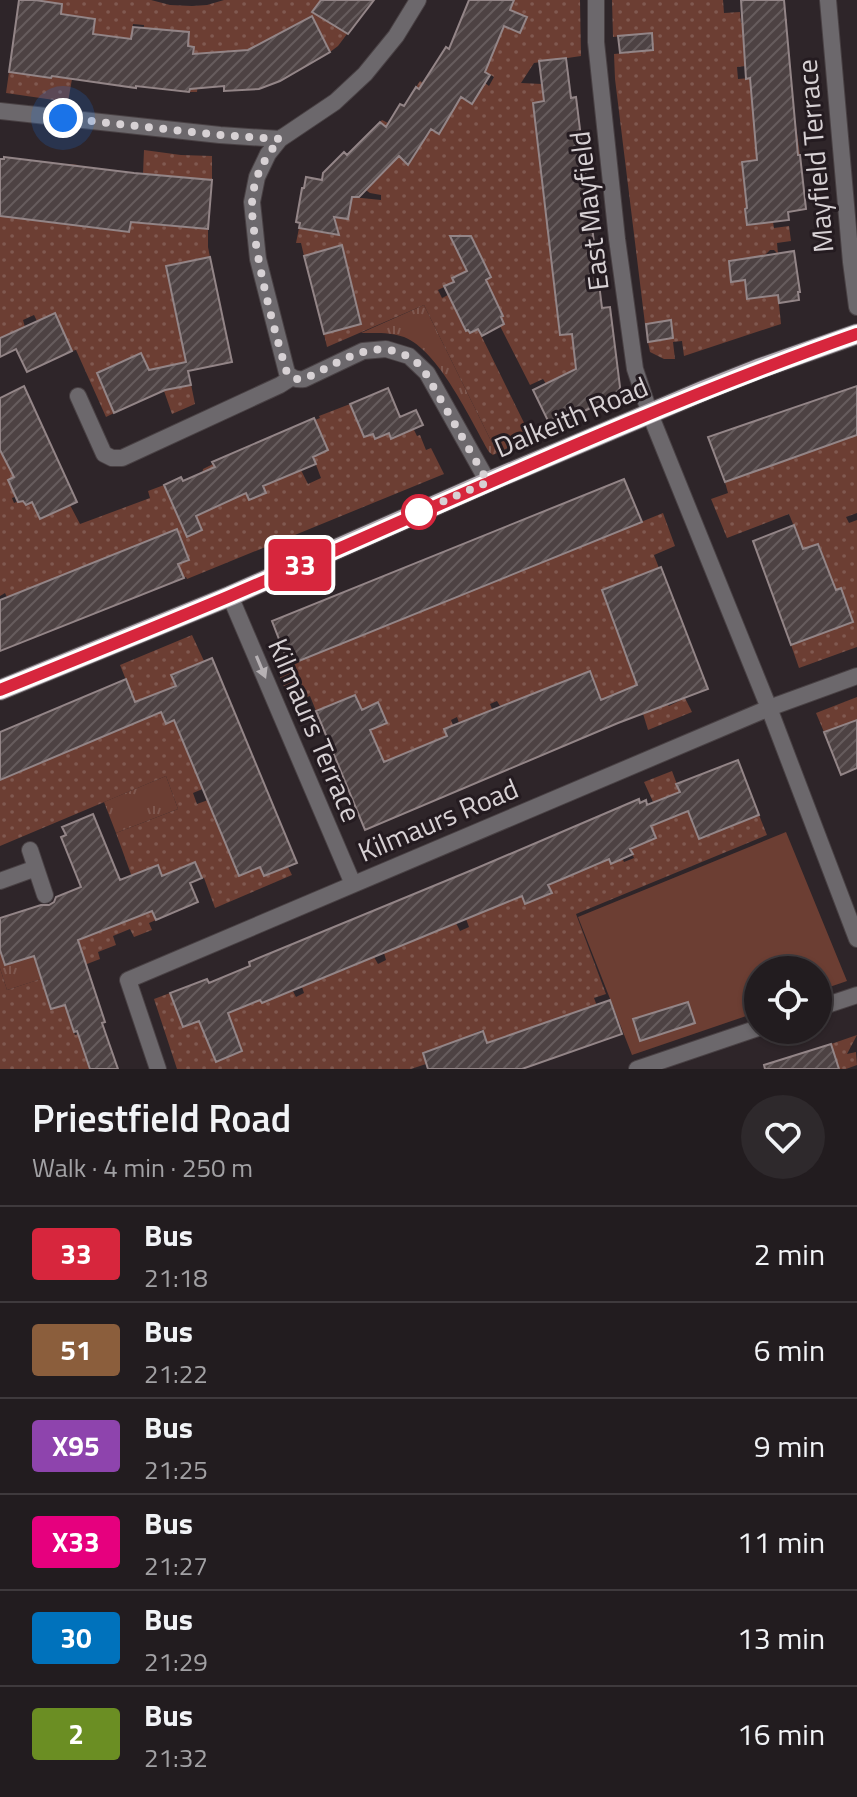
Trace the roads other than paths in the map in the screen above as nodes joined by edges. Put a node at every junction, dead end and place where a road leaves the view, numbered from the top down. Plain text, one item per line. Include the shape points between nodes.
1 (418, 0) edge
2 (596, 0) edge
3 (828, 0) edge
4 (0, 111) edge
5 (280, 139) junction
6 (857, 307) edge
7 (857, 334) edge
8 (291, 378) junction
9 (78, 396) dead end
10 (650, 414) junction
11 (488, 482) junction
12 (230, 596) junction
13 (857, 676) edge
14 (0, 690) edge
15 (769, 708) junction
16 (30, 850) dead end
17 (36, 868) junction
18 (0, 881) edge
19 (353, 884) junction
20 (45, 895) dead end
21 (857, 939) edge
22 (857, 995) edge
23 (832, 1003) edge
24 (744, 1033) edge
25 (158, 1069) edge
26 (637, 1069) edge

1 - 5 street via 357,82
2 - 10 street, East Mayfield via 617,239 635,369
3 - 6 street, Mayfield Terrace
4 - 5 street
5 - 8 street via 257,177 252,216 258,259
7 - 10 main road, Dalkeith Road
8 - 9 street via 122,458 104,454
8 - 11 street via 304,379 363,351 409,356 427,373
10 - 11 main road, Dalkeith Road
10 - 15 street, East Mayfield
11 - 12 main road, Dalkeith Road
12 - 14 main road, Dalkeith Road
12 -> 19 street, Kilmaurs Terrace
13 - 15 street, Kilmaurs Road
15 - 19 street, Kilmaurs Road
15 - 21 street, East Mayfield
16 - 17 street
17 - 18 street
17 - 20 street
19 - 25 street, Kilmaurs Road via 128,980
22 - 23 street
24 - 26 street

